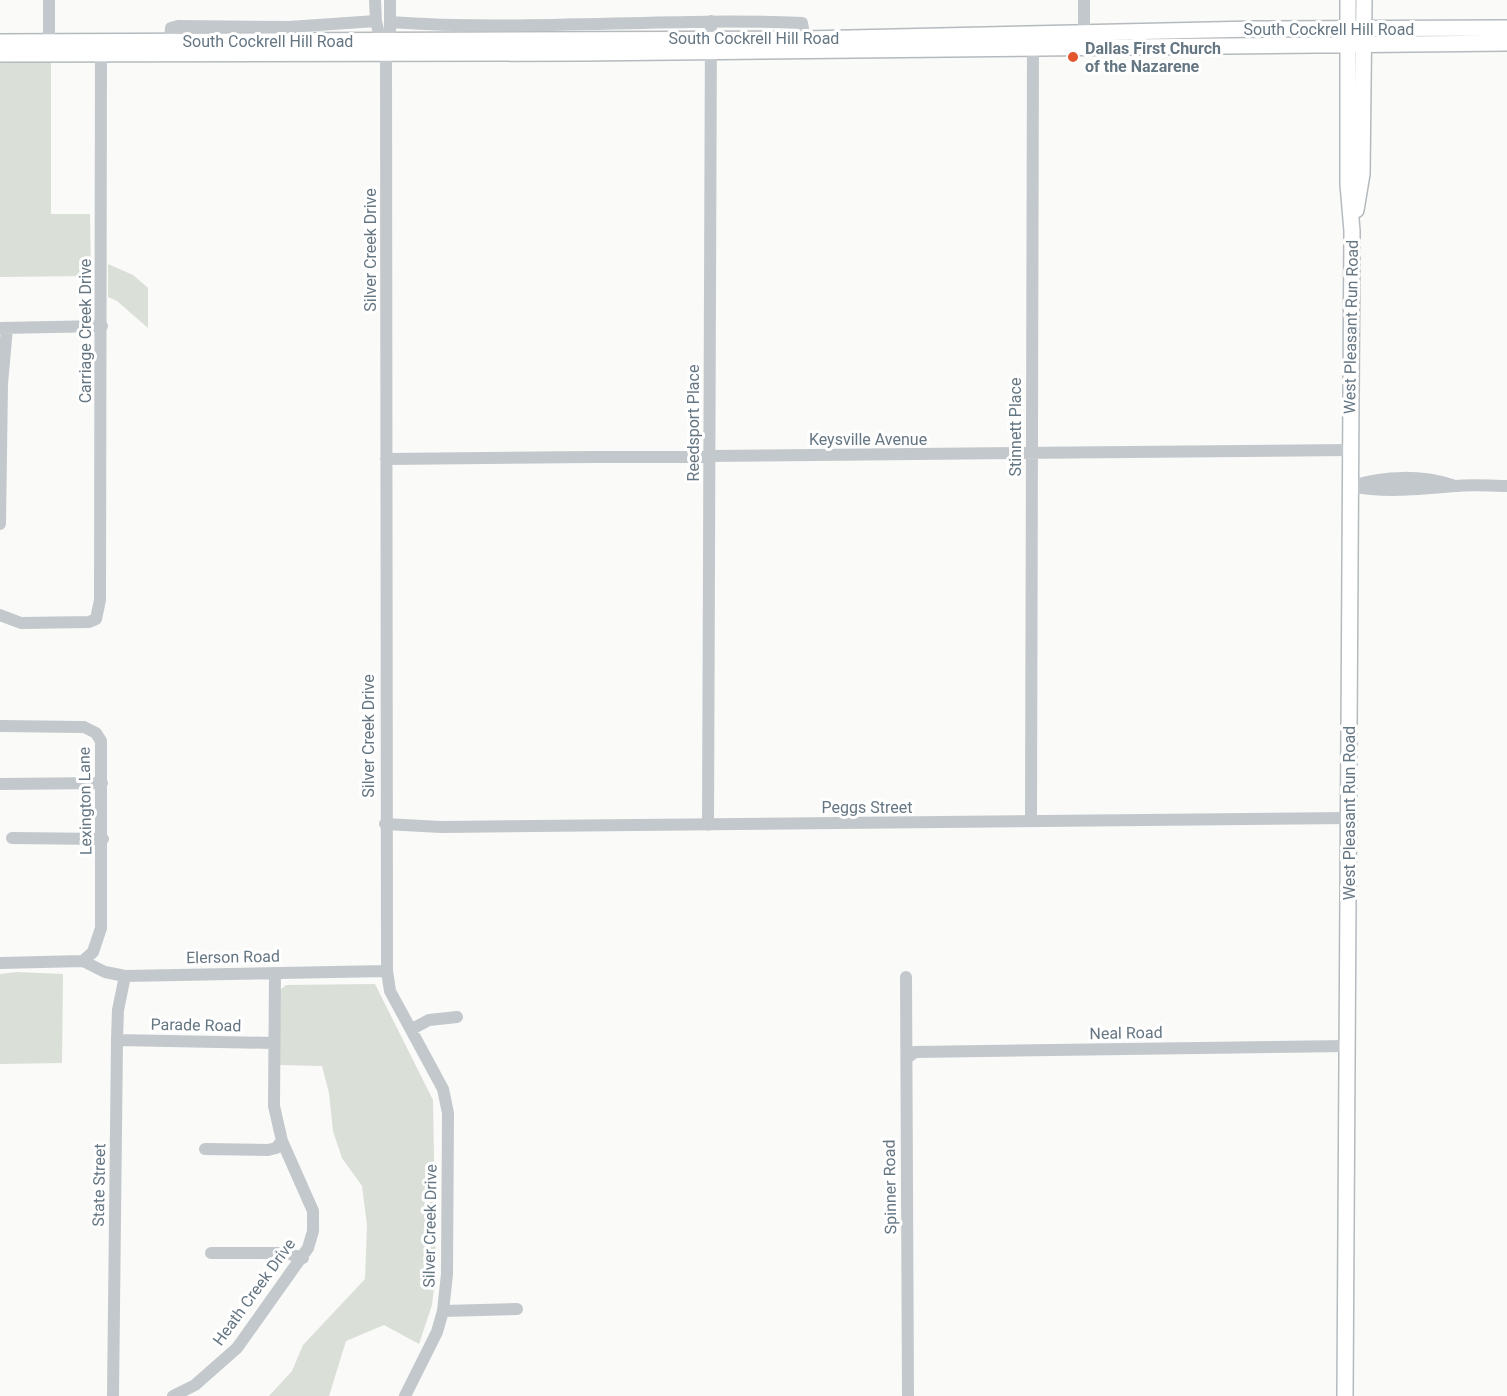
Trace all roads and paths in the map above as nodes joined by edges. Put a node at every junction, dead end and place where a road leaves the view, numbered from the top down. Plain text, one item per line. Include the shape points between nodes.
1 (49, 0) edge
2 (375, 0) edge
3 (390, 0) edge
4 (1084, 0) edge
5 (1348, 0) edge
6 (1364, 0) edge
7 (376, 21) junction
8 (711, 21) junction
9 (390, 22) junction
10 (1364, 28) junction
11 (1507, 28) edge
12 (574, 32) junction
13 (1347, 36) junction
14 (805, 39) junction
15 (1084, 41) junction
16 (0, 42) edge
17 (1033, 42) junction
18 (1507, 43) edge
19 (1363, 44) junction
20 (385, 45) junction
21 (711, 45) junction
22 (49, 48) junction
23 (101, 48) junction
24 (169, 48) junction
25 (0, 54) edge
26 (1352, 231) junction
27 (102, 327) junction
28 (4, 328) edge
29 (1350, 450) junction
30 (1032, 454) junction
31 (710, 456) junction
32 (386, 459) junction
33 (1350, 486) junction
34 (1507, 486) edge
35 (0, 524) edge
36 (0, 615) edge
37 (0, 726) edge
38 (102, 783) junction
39 (0, 784) edge
40 (1349, 818) junction
41 (1031, 819) junction
42 (385, 824) junction
43 (708, 825) junction
44 (12, 838) dead end
45 (103, 839) junction
46 (83, 962) junction
47 (0, 963) edge
48 (387, 971) junction
49 (275, 973) junction
50 (124, 976) junction
51 (906, 977) dead end
52 (457, 1017) dead end
53 (412, 1029) junction
54 (117, 1040) junction
55 (274, 1044) junction
56 (1348, 1046) junction
57 (907, 1058) junction
58 (282, 1141) junction
59 (205, 1149) dead end
60 (211, 1253) dead end
61 (303, 1258) junction
62 (517, 1308) dead end
63 (443, 1311) junction
64 (113, 1396) edge
65 (173, 1396) edge
66 (405, 1396) edge
67 (908, 1396) edge
68 (1345, 1396) edge

1 - 22 street
2 - 7 street, Silver Creek Drive
3 - 9 street, Silver Creek Drive
4 - 15 street
5 - 13 main road, West Pleasant Run Road
6 - 10 main road, West Pleasant Run Road
7 - 20 street, Silver Creek Drive
7 - 24 street via 289,27 177,26 171,28
8 - 12 street
8 - 14 street via 802,23
8 - 21 street, Reedsport Place
9 - 12 street
9 - 20 street, Silver Creek Drive
10 - 11 main road, South Cockrell Hill Road
10 - 13 main road, South Cockrell Hill Road
10 - 19 main road, West Pleasant Run Road
12 - 20 main road, South Cockrell Hill Road
12 - 21 main road, South Cockrell Hill Road
13 - 15 main road, South Cockrell Hill Road
13 - 19 main road, South Cockrell Hill Road
13 - 26 main road, West Pleasant Run Road
14 - 17 main road, South Cockrell Hill Road
14 - 21 main road, South Cockrell Hill Road
15 - 17 main road, South Cockrell Hill Road
16 - 22 main road, South Cockrell Hill Road
17 - 21 main road, South Cockrell Hill Road
17 - 30 street, Stinnett Place
18 - 19 main road, South Cockrell Hill Road
19 - 26 main road, West Pleasant Run Road via 1362,174
20 - 21 main road, South Cockrell Hill Road
20 - 24 main road, South Cockrell Hill Road
20 - 32 street, Silver Creek Drive
21 - 31 street, Reedsport Place
22 - 23 main road, South Cockrell Hill Road
22 - 25 main road, South Cockrell Hill Road
23 - 24 main road, South Cockrell Hill Road
23 - 27 street, Carriage Creek Drive
26 - 29 main road, West Pleasant Run Road
27 - 28 street
27 - 36 street, Carriage Creek Drive via 100,600 96,619 21,623
28 - 35 street
29 - 30 street, Keysville Avenue
29 - 33 main road, West Pleasant Run Road
30 - 31 street, Keysville Avenue
30 - 41 street, Stinnett Place
31 - 32 street, Keysville Avenue
31 - 43 street, Reedsport Place
32 - 42 street, Silver Creek Drive
33 - 34 street via 1377,478 1436,480 1456,486
33 - 40 main road, West Pleasant Run Road
37 - 38 street, Lexington Lane via 84,727 96,733 101,741
38 - 39 street
38 - 45 street, Lexington Lane
40 - 41 street, Peggs Street
40 - 56 main road, West Pleasant Run Road
41 - 43 street, Peggs Street
42 - 43 street, Peggs Street
42 - 48 street, Silver Creek Drive
44 - 45 street
45 - 46 street, Lexington Lane via 101,928 93,952
46 - 47 street
46 - 50 street, Elerson Road
48 - 49 street, Elerson Road
48 - 53 street, Silver Creek Drive via 390,991
49 - 50 street, Elerson Road
49 - 55 street, Heath Creek Drive
50 - 54 street, State Street
51 - 57 street, Spinner Road
52 - 53 street via 429,1020
53 - 63 street, Silver Creek Drive via 443,1089 448,1113 447,1274
54 - 55 street, Parade Road
54 - 64 street, State Street
55 - 58 street, Heath Creek Drive via 274,1106
56 - 57 street, Neal Road via 915,1052
56 - 68 main road, West Pleasant Run Road
57 - 67 street, Spinner Road
58 - 59 street via 268,1150
58 - 61 street, Heath Creek Drive via 313,1211 313,1231
60 - 61 street via 286,1253
61 - 65 street, Heath Creek Drive via 237,1348 195,1385
62 - 63 street
63 - 66 street, Silver Creek Drive via 437,1332

